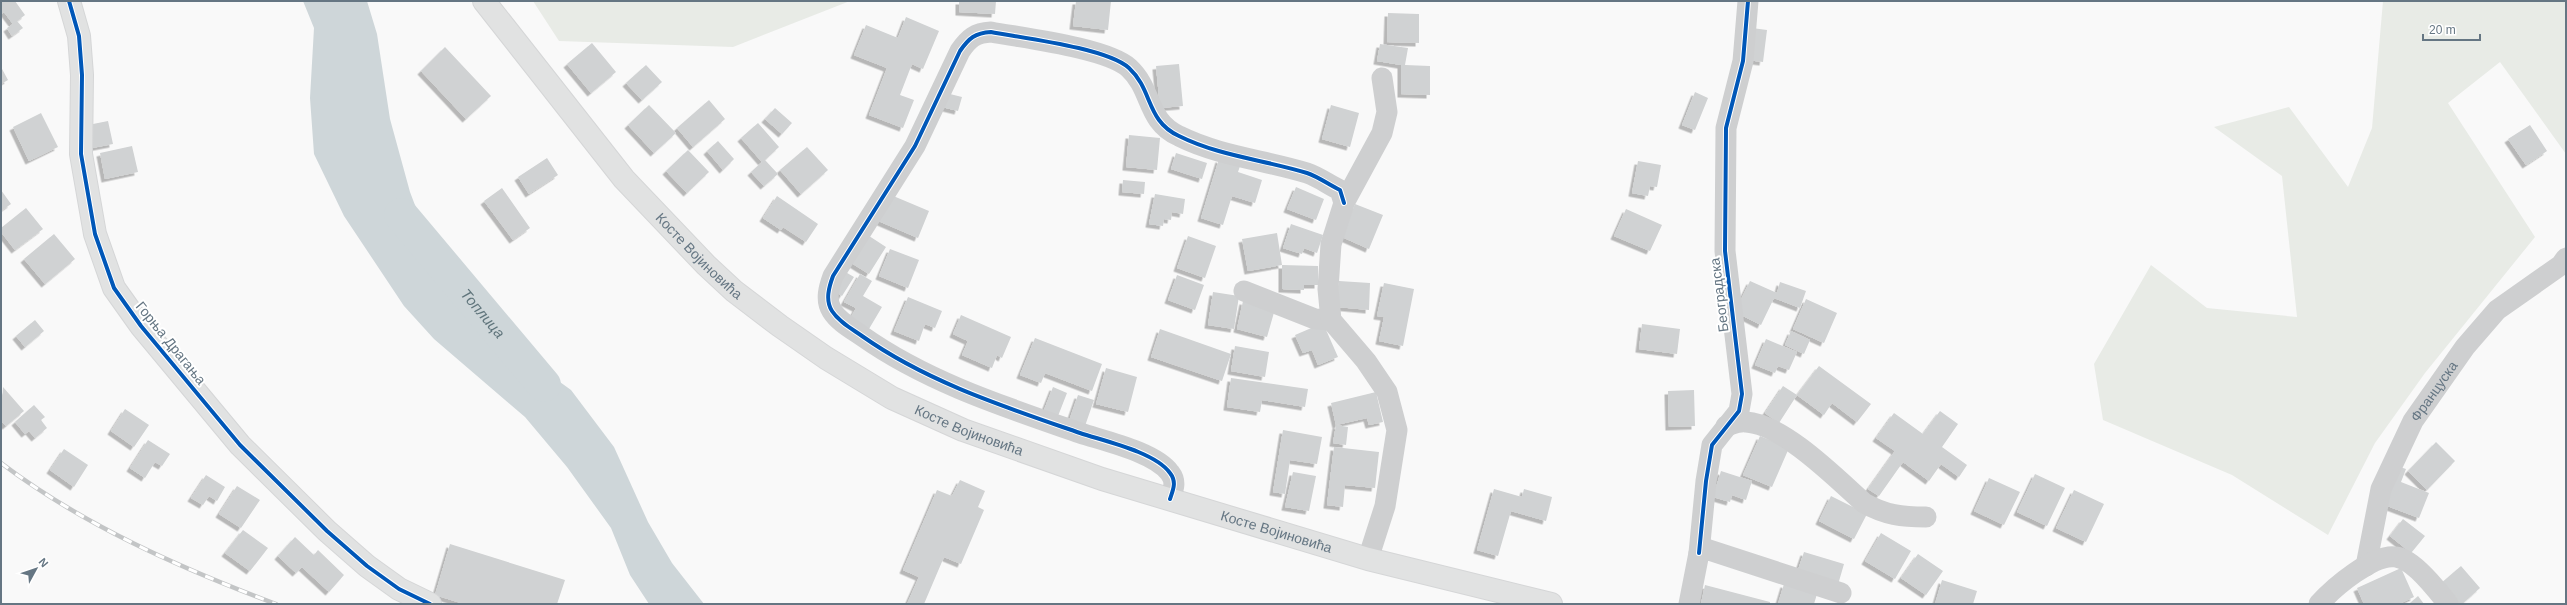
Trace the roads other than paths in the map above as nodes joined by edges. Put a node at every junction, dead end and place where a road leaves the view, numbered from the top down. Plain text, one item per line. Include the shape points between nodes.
1 (70, 1) edge
2 (484, 1) edge
3 (1748, 1) edge
4 (1382, 78) dead end
5 (1344, 203) junction
6 (2566, 258) edge
7 (1244, 291) dead end
8 (1331, 320) junction
9 (1726, 426) junction
10 (1170, 499) junction
11 (1926, 517) dead end
12 (1699, 553) junction
13 (1368, 559) junction
14 (2366, 566) junction
15 (1841, 593) dead end
16 (430, 604) edge
17 (1551, 604) edge
18 (1689, 604) edge
19 (2320, 604) edge
20 (2448, 604) edge

1 - 16 main road, Горња Драгања via 79,36 82,75 81,154 95,234 114,288 141,326 240,445 327,531 367,566 399,589
2 - 10 main road, Косте Војиновића via 598,147 648,206 734,291 804,342 892,398 937,419 1102,479
3 - 9 street, Београдска via 1743,61 1726,128 1725,251 1742,394 1739,411
4 - 5 street via 1387,112 1382,133
5 - 8 street via 1331,244 1328,289
5 - 10 street via 1340,190 1309,174 1217,150 1165,129 1156,119 1142,85 1128,67 1100,54 991,32 968,38 960,51 915,146 833,276 828,288 828,302 832,311 842,322 892,358 997,404 1159,462 1170,473 1175,484
6 - 14 street, Француска via 2561,265 2497,310 2465,347 2413,421 2381,489
7 - 8 street via 1315,319
8 - 13 street via 1366,361 1387,392 1397,430 1385,506
9 - 11 street via 1748,422 1765,427 1790,441 1864,503 1876,510 1893,516
9 - 12 street, Београдска via 1712,446
10 - 13 main road, Косте Војиновића
12 - 15 street via 1706,549
12 - 18 street, Београдска
13 - 17 main road, Косте Војиновића
14 - 19 street via 2330,592
14 - 20 street via 2388,556 2397,557 2434,585

